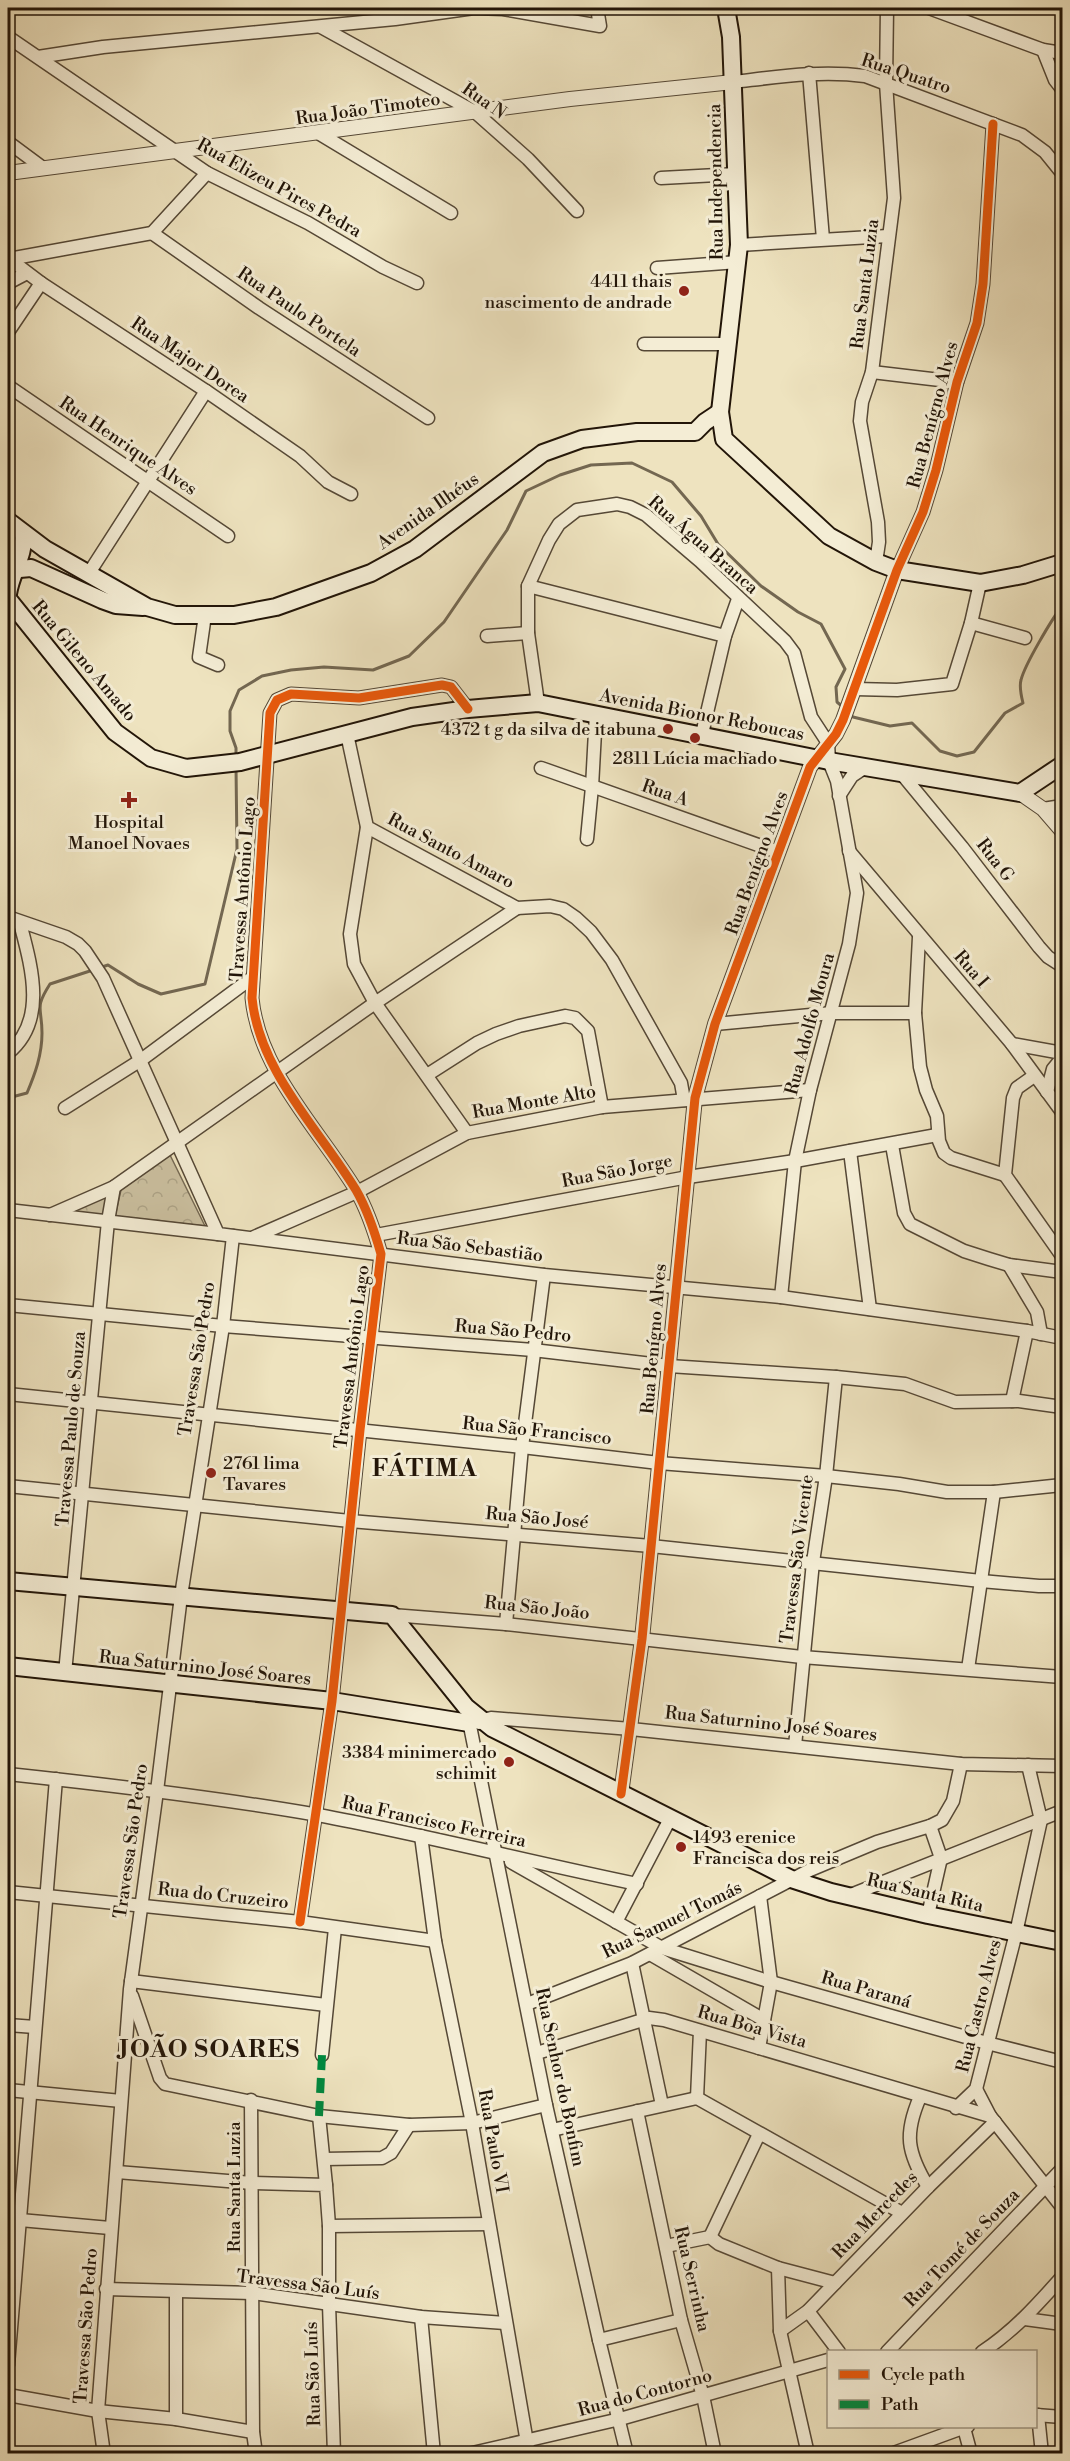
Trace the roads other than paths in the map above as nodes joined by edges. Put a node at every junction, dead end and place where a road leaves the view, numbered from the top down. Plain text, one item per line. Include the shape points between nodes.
1 (597, 8) edge
2 (726, 8) edge
3 (887, 8) edge
4 (929, 8) edge
5 (321, 27) junction
6 (8, 37) edge
7 (1042, 50) junction
8 (1062, 52) edge
9 (38, 57) junction
10 (809, 73) junction
11 (733, 82) junction
12 (886, 83) junction
13 (1062, 88) edge
14 (475, 112) junction
15 (993, 124) junction
16 (320, 134) junction
17 (8, 142) edge
18 (177, 153) junction
19 (43, 168) junction
20 (8, 173) edge
21 (207, 173) junction
22 (1062, 173) edge
23 (736, 174) junction
24 (661, 178) dead end
25 (578, 211) dead end
26 (451, 213) dead end
27 (152, 233) junction
28 (888, 236) junction
29 (823, 239) junction
30 (739, 244) junction
31 (8, 258) edge
32 (738, 262) junction
33 (657, 268) dead end
34 (27, 273) junction
35 (8, 283) edge
36 (41, 283) junction
37 (417, 283) dead end
38 (8, 332) edge
39 (644, 344) dead end
40 (729, 344) junction
41 (872, 372) junction
42 (957, 382) junction
43 (8, 386) edge
44 (206, 391) junction
45 (428, 418) dead end
46 (722, 426) junction
47 (695, 432) junction
48 (147, 481) junction
49 (351, 494) dead end
50 (8, 521) edge
51 (23, 534) junction
52 (228, 536) dead end
53 (876, 562) junction
54 (1062, 563) edge
55 (12, 570) edge
56 (897, 570) junction
57 (89, 573) junction
58 (980, 583) junction
59 (528, 586) junction
60 (8, 594) edge
61 (8, 599) edge
62 (738, 599) junction
63 (147, 607) junction
64 (205, 615) junction
65 (971, 623) junction
66 (528, 633) junction
67 (487, 636) dead end
68 (725, 636) junction
69 (1025, 638) dead end
70 (218, 665) dead end
71 (855, 689) junction
72 (538, 703) junction
73 (468, 709) junction
74 (596, 713) junction
75 (347, 734) junction
76 (702, 734) junction
77 (828, 743) junction
78 (268, 755) junction
79 (823, 759) junction
80 (1062, 765) edge
81 (868, 766) junction
82 (541, 768) dead end
83 (901, 773) junction
84 (592, 787) junction
85 (1020, 793) junction
86 (838, 797) junction
87 (1062, 806) edge
88 (1043, 809) junction
89 (368, 827) junction
90 (1062, 831) edge
91 (586, 838) dead end
92 (849, 851) junction
93 (778, 852) junction
94 (517, 908) junction
95 (8, 917) edge
96 (20, 923) junction
97 (919, 937) junction
98 (1062, 966) edge
99 (253, 977) junction
100 (375, 1003) junction
101 (832, 1013) junction
102 (915, 1013) junction
103 (715, 1024) junction
104 (1012, 1044) junction
105 (8, 1053) edge
106 (1062, 1053) edge
107 (1062, 1058) edge
108 (141, 1060) junction
109 (277, 1072) junction
110 (427, 1075) junction
111 (1034, 1076) junction
112 (810, 1090) junction
113 (1047, 1092) junction
114 (689, 1099) junction
115 (602, 1107) junction
116 (65, 1108) dead end
117 (1062, 1112) edge
118 (467, 1133) junction
119 (937, 1135) junction
120 (178, 1142) junction
121 (892, 1146) junction
122 (850, 1151) junction
123 (795, 1161) junction
124 (1005, 1175) junction
125 (688, 1176) junction
126 (114, 1187) junction
127 (357, 1192) junction
128 (8, 1210) edge
129 (50, 1215) junction
130 (108, 1221) junction
131 (219, 1233) junction
132 (376, 1235) junction
133 (233, 1236) junction
134 (253, 1237) junction
135 (381, 1254) junction
136 (1062, 1256) edge
137 (1009, 1265) junction
138 (1062, 1272) edge
139 (544, 1275) junction
140 (675, 1288) junction
141 (781, 1298) junction
142 (8, 1305) edge
143 (870, 1309) junction
144 (99, 1313) junction
145 (223, 1326) junction
146 (1027, 1331) junction
147 (1041, 1334) junction
148 (372, 1338) junction
149 (1062, 1338) edge
150 (533, 1350) junction
151 (669, 1366) junction
152 (836, 1377) junction
153 (8, 1394) edge
154 (1012, 1401) junction
155 (92, 1404) junction
156 (1062, 1407) edge
157 (207, 1414) junction
158 (360, 1430) junction
159 (522, 1446) junction
160 (659, 1463) junction
161 (826, 1476) junction
162 (1062, 1485) edge
163 (8, 1486) edge
164 (994, 1492) junction
165 (84, 1495) junction
166 (193, 1506) junction
167 (350, 1521) junction
168 (514, 1534) junction
169 (651, 1546) junction
170 (813, 1562) junction
171 (8, 1581) edge
172 (981, 1581) junction
173 (1062, 1586) edge
174 (74, 1587) junction
175 (181, 1596) junction
176 (341, 1609) junction
177 (392, 1615) junction
178 (506, 1624) junction
179 (642, 1639) junction
180 (802, 1657) junction
181 (8, 1666) edge
182 (968, 1669) junction
183 (65, 1673) junction
184 (1062, 1677) edge
185 (169, 1683) junction
186 (332, 1701) junction
187 (477, 1720) junction
188 (631, 1729) junction
189 (795, 1746) junction
190 (961, 1764) junction
191 (1028, 1765) junction
192 (1062, 1766) edge
193 (8, 1774) edge
194 (56, 1779) junction
195 (158, 1791) junction
196 (621, 1794) junction
197 (1062, 1811) edge
198 (316, 1815) junction
199 (671, 1817) junction
200 (1041, 1820) junction
201 (930, 1826) junction
202 (421, 1836) junction
203 (497, 1855) junction
204 (941, 1858) junction
205 (791, 1879) junction
206 (637, 1884) junction
207 (8, 1892) edge
208 (760, 1896) junction
209 (848, 1896) junction
210 (44, 1897) junction
211 (140, 1905) junction
212 (928, 1915) junction
213 (300, 1922) junction
214 (616, 1922) junction
215 (334, 1928) junction
216 (1016, 1933) junction
217 (435, 1941) junction
218 (1062, 1942) edge
219 (662, 1948) junction
220 (650, 1954) junction
221 (632, 1963) junction
222 (771, 1982) junction
223 (130, 1985) junction
224 (527, 2004) junction
225 (326, 2005) junction
226 (643, 2019) junction
227 (764, 2020) junction
228 (8, 2025) edge
229 (35, 2027) junction
230 (700, 2031) junction
231 (987, 2043) junction
232 (759, 2048) junction
233 (537, 2053) junction
234 (322, 2055) dead end
235 (1062, 2062) edge
236 (8, 2090) edge
237 (976, 2090) junction
238 (30, 2092) junction
239 (921, 2097) junction
240 (697, 2098) junction
241 (251, 2100) junction
242 (121, 2101) junction
243 (546, 2105) junction
244 (662, 2105) junction
245 (956, 2108) junction
246 (638, 2111) junction
247 (319, 2116) junction
248 (993, 2119) junction
249 (472, 2123) junction
250 (409, 2125) junction
251 (552, 2130) junction
252 (759, 2134) junction
253 (324, 2159) junction
254 (1062, 2169) edge
255 (117, 2172) junction
256 (252, 2183) junction
257 (326, 2185) junction
258 (1046, 2186) junction
259 (928, 2187) junction
260 (1062, 2207) edge
261 (903, 2213) junction
262 (20, 2220) junction
263 (489, 2224) junction
264 (329, 2226) junction
265 (110, 2228) junction
266 (710, 2237) junction
267 (666, 2246) junction
268 (778, 2268) junction
269 (1062, 2277) edge
270 (835, 2283) junction
271 (106, 2289) junction
272 (176, 2292) junction
273 (252, 2293) junction
274 (329, 2304) junction
275 (808, 2311) junction
276 (421, 2317) junction
277 (1025, 2319) junction
278 (681, 2320) junction
279 (505, 2323) junction
280 (1062, 2324) edge
281 (780, 2331) junction
282 (599, 2340) junction
283 (837, 2350) edge
284 (889, 2350) edge
285 (985, 2350) edge
286 (827, 2360) edge
287 (8, 2366) edge
288 (788, 2372) junction
289 (8, 2395) edge
290 (703, 2396) junction
291 (98, 2411) junction
292 (1037, 2415) edge
293 (1062, 2417) edge
294 (176, 2419) junction
295 (620, 2419) junction
296 (964, 2428) edge
297 (966, 2428) edge
298 (254, 2433) junction
299 (529, 2447) edge
300 (913, 2450) edge
301 (104, 2454) edge
302 (256, 2454) edge
303 (334, 2454) edge
304 (434, 2454) edge
305 (468, 2454) edge
306 (627, 2454) edge
307 (715, 2454) edge
308 (808, 2454) edge
309 (891, 2454) edge
310 (971, 2454) edge
311 (1042, 2454) edge

1 - 5 street via 600,27 490,8
2 - 11 main road, Rua Independencia
3 - 12 street, Rua Santa Luzia
4 - 7 street
5 - 9 street via 103,47
5 - 14 street, Rua N
6 - 9 street, Rua Elizeu Pires Pedra
7 - 8 street
7 - 13 street
9 - 18 street, Rua Elizeu Pires Pedra
10 - 11 street, Rua Quatro
10 - 12 street, Rua Quatro via 865,76
10 - 29 street
11 - 14 street, Rua João Timoteo
11 - 23 main road, Rua Independencia
12 - 15 street, Rua Quatro
12 - 28 street, Rua Santa Luzia via 894,198
14 - 16 street, Rua João Timoteo
14 - 25 street, Rua N
15 - 22 street, Rua Quatro via 1022,135 1045,152
15 - 42 street, Rua Benígno Alves via 980,307
16 - 18 street, Rua João Timoteo
16 - 26 street
17 - 19 street
18 - 19 street, Rua João Timoteo
18 - 21 street, Rua Elizeu Pires Pedra
19 - 20 street, Rua João Timoteo
21 - 27 street
21 - 37 street, Rua Elizeu Pires Pedra
23 - 24 street
23 - 30 main road, Rua Independencia
27 - 31 street
27 - 45 street, Rua Paulo Portela
28 - 29 street
28 - 41 street, Rua Santa Luzia
29 - 30 street
30 - 32 main road, Rua Independencia
31 - 34 street, Rua Major Dorea
32 - 33 street
32 - 40 main road, Rua Independencia
34 - 35 street
34 - 36 street, Rua Major Dorea
36 - 38 street
36 - 44 street, Rua Major Dorea
39 - 40 street
40 - 46 main road, Rua Independencia
41 - 42 street
41 - 53 street, Rua Santa Luzia via 860,421 878,522
42 - 56 street, Rua Benígno Alves via 923,513
43 - 48 street, Rua Henrique Alves
44 - 48 street
44 - 49 street, Rua Major Dorea via 300,456 322,478
46 - 47 main road, Avenida Ilhéus
46 - 47 main road via 705,422
46 - 53 main road via 829,536
47 - 64 main road, Avenida Ilhéus via 637,432 582,439 553,449 415,549 371,573 276,607 234,615
48 - 52 street, Rua Henrique Alves
48 - 57 street
50 - 51 main road, Avenida Ilhéus
51 - 55 main road via 23,552
51 - 57 main road, Avenida Ilhéus
53 - 56 main road
54 - 58 main road
55 - 60 main road
55 - 63 main road, Avenida Ilhéus via 42,571 116,605
56 - 58 main road
56 - 71 street, Rua Benígno Alves
57 - 63 main road, Avenida Ilhéus
58 - 65 street
59 - 62 street, Rua Água Branca via 559,525 577,510 617,504 646,515
59 - 66 street, Rua Água Branca
59 - 68 street
61 - 78 main road, Rua Gileno Amado via 115,732 139,751 165,762 197,768
62 - 68 street
62 - 77 street, Rua Água Branca via 790,646 811,717
63 - 64 main road, Avenida Ilhéus via 175,615
64 - 70 street via 199,657
65 - 69 street
65 - 71 street via 952,684 897,690
66 - 67 street
66 - 72 street, Rua Água Branca
68 - 76 street
71 - 77 street, Rua Benígno Alves via 836,734
72 - 73 main road, Avenida Bionor Reboucas
72 - 74 main road, Avenida Bionor Reboucas
73 - 75 main road, Avenida Bionor Reboucas via 412,717
73 - 78 street via 447,685 359,698 291,694 277,700 270,713
74 - 76 main road, Avenida Bionor Reboucas
74 - 84 street
75 - 78 main road, Rua Gileno Amado
75 - 89 street, Rua Santo Amaro
76 - 79 main road, Avenida Bionor Reboucas
77 - 79 street, Rua Benígno Alves
78 - 99 street, Travessa Antônio Lago
79 - 81 main road, Avenida Bionor Reboucas
79 - 86 street, Rua Adolfo Moura via 837,781
79 - 93 street, Rua Benígno Alves via 810,767
80 - 85 main road
81 - 83 main road, Avenida Bionor Reboucas
81 - 86 street via 852,776
82 - 84 street, Rua A
83 - 85 main road, Avenida Bionor Reboucas
83 - 98 street, Rua G via 1039,947
84 - 91 street
84 - 93 street, Rua A
85 - 88 street
86 - 92 street, Rua Adolfo Moura
87 - 88 street
88 - 90 street
89 - 94 street, Rua Santo Amaro
89 - 100 street via 350,934 354,964
92 - 97 street, Rua I
92 - 101 street, Rua Adolfo Moura via 857,893
93 - 103 street, Rua Benígno Alves
94 - 100 street
94 - 114 street, Rua Santo Amaro via 563,909 591,932 612,960
95 - 96 street
96 - 105 street via 34,992 27,1028
96 - 108 street via 66,937 85,951 103,978
97 - 102 street
97 - 104 street, Rua I
99 - 108 street
99 - 109 street, Travessa Antônio Lago via 255,1024
100 - 109 street
100 - 110 street
101 - 102 street
101 - 103 street
101 - 112 street, Rua Adolfo Moura
102 - 119 street via 920,1067 937,1116
103 - 114 street, Rua Benígno Alves
104 - 106 street
104 - 111 street, Rua I
107 - 113 street via 1053,1069
108 - 116 street
108 - 120 street
109 - 120 street
109 - 127 street, Travessa Antônio Lago
110 - 115 street via 496,1034 565,1016 575,1018 588,1030
110 - 118 street
111 - 113 street, Rua I
111 - 124 street via 1017,1088 1014,1098
112 - 114 street, Rua Monte Alto
112 - 123 street, Rua Adolfo Moura
113 - 117 street, Rua I
114 - 115 street, Rua Monte Alto
114 - 125 street, Rua Benígno Alves
115 - 118 street, Rua Monte Alto
118 - 127 street, Rua Monte Alto
119 - 121 street, Rua São Jorge
119 - 124 street via 944,1153 951,1158
120 - 126 street
120 - 131 street
121 - 122 street, Rua São Jorge
121 - 137 street via 904,1213 910,1224 964,1251
122 - 123 street, Rua São Jorge
122 - 143 street
123 - 125 street, Rua São Jorge
123 - 141 street, Rua Adolfo Moura
124 - 136 street
125 - 132 street, Rua São Jorge
125 - 140 street, Rua Benígno Alves
126 - 129 street
126 - 130 street, Travessa Paulo de Souza
127 - 132 street, Travessa Antônio Lago
127 - 134 street, Rua Monte Alto
128 - 129 street
129 - 130 street
130 - 131 street, Rua São Sebastião
130 - 144 street, Travessa Paulo de Souza
131 - 133 street, Rua São Sebastião
132 - 135 street, Travessa Antônio Lago
133 - 134 street, Rua São Sebastião
133 - 145 street, Travessa São Pedro
134 - 135 street, Rua São Sebastião
135 - 139 street, Rua São Sebastião
135 - 148 street, Travessa Antônio Lago
137 - 138 street
137 - 147 street via 1037,1312
139 - 140 street, Rua São Sebastião
139 - 150 street
140 - 141 street, Rua São Sebastião
140 - 151 street, Rua Benígno Alves
141 - 143 street, Rua São Sebastião
142 - 144 street, Rua São Pedro
143 - 146 street, Rua São Sebastião
144 - 145 street, Rua São Pedro
144 - 155 street, Travessa Paulo de Souza
145 - 148 street, Rua São Pedro
145 - 157 street, Travessa São Pedro
146 - 147 street, Rua São Sebastião
146 - 154 street
147 - 149 street, Rua São Sebastião
148 - 150 street, Rua São Pedro
148 - 158 street, Travessa Antônio Lago
150 - 151 street, Rua São Pedro
150 - 159 street
151 - 152 street, Rua São Pedro
151 - 160 street, Rua Benígno Alves
152 - 154 street, Rua São Pedro via 905,1384 955,1402
152 - 161 street, Travessa São Vicente
153 - 155 street, Rua São Francisco
154 - 156 street, Rua São Pedro
155 - 157 street, Rua São Francisco
155 - 165 street, Travessa Paulo de Souza
157 - 158 street, Rua São Francisco
157 - 166 street, Travessa São Pedro
158 - 159 street, Rua São Francisco
158 - 167 street, Travessa Antônio Lago
159 - 160 street, Rua São Francisco
159 - 168 street
160 - 161 street, Rua São Francisco
160 - 169 street, Rua Benígno Alves
161 - 164 street, Rua São Francisco via 947,1492
161 - 170 street, Travessa São Vicente
162 - 164 street, Rua São Francisco
163 - 165 street, Rua São José
164 - 172 street
165 - 166 street, Rua São José
165 - 174 street, Travessa Paulo de Souza
166 - 167 street, Rua São José
166 - 175 street, Travessa São Pedro
167 - 168 street, Rua São José
167 - 176 street, Travessa Antônio Lago
168 - 169 street, Rua São José
168 - 178 street
169 - 170 street, Rua São José
169 - 179 street, Rua Benígno Alves
170 - 172 street, Rua São José
170 - 180 street, Travessa São Vicente
171 - 174 main road, Rua São João
172 - 173 street, Rua São José
172 - 182 street
174 - 175 main road, Rua São João
174 - 183 street, Travessa Paulo de Souza
175 - 176 main road, Rua São João
175 - 185 street, Travessa São Pedro
176 - 177 main road, Rua São João
176 - 186 street, Travessa Antônio Lago
177 - 178 street, Rua São João
177 - 187 main road
178 - 179 street, Rua São João
179 - 180 street, Rua São João
179 - 188 street, Rua Benígno Alves
180 - 182 street, Rua São João
180 - 189 street, Travessa São Vicente
181 - 183 main road, Rua Saturnino José Soares
182 - 184 street, Rua São João
183 - 185 main road, Rua Saturnino José Soares
185 - 186 main road, Rua Saturnino José Soares
185 - 195 street, Travessa São Pedro
186 - 187 main road, Rua Saturnino José Soares
186 - 198 street, Travessa Antônio Lago
187 - 188 street, Rua Saturnino José Soares
187 - 196 main road, Rua Santa Rita
187 - 203 street, Rua Senhor do Bonfim
188 - 189 street, Rua Saturnino José Soares
188 - 196 street, Rua Benígno Alves
189 - 190 street, Rua Saturnino José Soares
190 - 191 street, Rua Saturnino José Soares
190 - 201 street, Rua Samuel Tomás via 948,1812
191 - 192 street, Rua Saturnino José Soares
191 - 200 street
193 - 194 street, Rua Francisco Ferreira
194 - 195 street, Rua Francisco Ferreira
194 - 210 street
195 - 198 street, Rua Francisco Ferreira
195 - 211 street, Travessa São Pedro
196 - 199 main road, Rua Santa Rita
197 - 200 street
198 - 202 street, Rua Francisco Ferreira
198 - 213 street, Travessa Antônio Lago
199 - 205 main road, Rua Santa Rita
199 - 206 street
200 - 204 street
200 - 216 street, Rua Castro Alves
201 - 204 street
201 - 205 street, Rua Samuel Tomás via 876,1842
202 - 203 street, Rua Francisco Ferreira
202 - 217 street, Rua Paulo VI
203 - 206 street, Rua Francisco Ferreira
203 - 214 street, Rua Paraná
203 - 224 street, Rua Senhor do Bonfim
204 - 209 street
204 - 212 street
205 - 208 street, Rua Samuel Tomás
205 - 209 main road, Rua Santa Rita
206 - 214 street
207 - 210 street, Rua do Cruzeiro
208 - 219 street, Rua Samuel Tomás
208 - 222 street
209 - 212 main road, Rua Santa Rita
210 - 211 street, Rua do Cruzeiro
210 - 229 street
211 - 213 street, Rua do Cruzeiro
211 - 223 street, Travessa São Pedro
212 - 216 main road, Rua Santa Rita
213 - 215 street, Rua do Cruzeiro
214 - 219 street, Rua Paraná
215 - 217 street, Rua do Cruzeiro
215 - 225 street
216 - 218 main road, Rua Santa Rita
216 - 231 street, Rua Castro Alves
217 - 249 street, Rua Paulo VI
219 - 220 street, Rua Samuel Tomás
219 - 222 street, Rua Paraná
220 - 221 street, Rua Samuel Tomás
220 - 227 street
221 - 224 street, Rua Samuel Tomás
221 - 226 street
222 - 227 street
222 - 231 street, Rua Paraná
223 - 225 street
223 - 241 street via 162,2082
223 - 242 street, Travessa São Pedro
224 - 233 street, Rua Senhor do Bonfim
225 - 234 street
226 - 230 street, Rua Boa Vista via 656,2018
226 - 233 street, Rua Boa Vista
226 - 244 street
227 - 232 street
228 - 229 street
229 - 238 street
230 - 232 street, Rua Boa Vista
230 - 240 street
231 - 235 street, Rua Paraná
231 - 237 street, Rua Castro Alves
232 - 239 street, Rua Boa Vista
233 - 243 street, Rua Senhor do Bonfim
236 - 238 street
237 - 245 street, Rua Castro Alves
237 - 248 street
238 - 242 street
238 - 262 street
239 - 245 street, Rua Boa Vista
239 - 259 street via 912,2116 909,2143 915,2165
240 - 244 street
240 - 252 street
241 - 247 street
241 - 256 street, Rua Santa Luzia
242 - 255 street, Travessa São Pedro
243 - 249 street
243 - 251 street, Rua Senhor do Bonfim
244 - 246 street
245 - 248 street
246 - 251 street
246 - 267 street, Rua Serrinha
247 - 250 street
247 - 253 street, Rua São Luís
248 - 258 street
248 - 259 street, Rua Mercedes
249 - 250 street
249 - 263 street, Rua Paulo VI
250 - 253 street via 391,2153 382,2158
251 - 282 street, Rua Senhor do Bonfim
252 - 261 street
252 - 266 street
253 - 257 street, Rua São Luís
254 - 258 street, Rua Tomé de Souza
255 - 256 street
255 - 265 street, Travessa São Pedro
256 - 257 street
256 - 273 street, Rua Santa Luzia
257 - 264 street, Rua São Luís
258 - 260 street
258 - 284 street, Rua Tomé de Souza
259 - 261 street, Rua Mercedes
261 - 270 street, Rua Mercedes
262 - 265 street
262 - 287 street
263 - 264 street
263 - 279 street, Rua Paulo VI
264 - 274 street, Rua São Luís
265 - 271 street, Travessa São Pedro
266 - 267 street
266 - 268 street
267 - 278 street, Rua Serrinha
268 - 270 street
268 - 281 street
269 - 277 street
270 - 275 street, Rua Mercedes
271 - 272 street, Travessa São Luís
271 - 291 street, Travessa São Pedro
272 - 273 street, Travessa São Luís
272 - 294 street
273 - 274 street, Travessa São Luís
273 - 298 street, Rua Santa Luzia
274 - 276 street, Travessa São Luís
274 - 303 street, Rua São Luís
275 - 281 street, Rua Mercedes
275 - 283 street
276 - 279 street, Travessa São Luís
276 - 304 street
277 - 280 street
277 - 285 street
278 - 282 street
278 - 290 street, Rua Serrinha
279 - 299 street, Rua Paulo VI
281 - 288 street
282 - 295 street, Rua Senhor do Bonfim
286 - 288 street, Rua do Contorno
288 - 290 street, Rua do Contorno
288 - 308 street
289 - 291 street
290 - 295 street, Rua do Contorno
290 - 307 street, Rua Serrinha
291 - 294 street
291 - 301 street, Travessa São Pedro
292 - 293 street
292 - 311 street
294 - 298 street
295 - 299 street, Rua do Contorno
295 - 306 street, Rua Senhor do Bonfim
296 - 300 street
297 - 310 street
298 - 302 street, Rua Santa Luzia
299 - 305 street, Rua do Contorno
300 - 309 street

